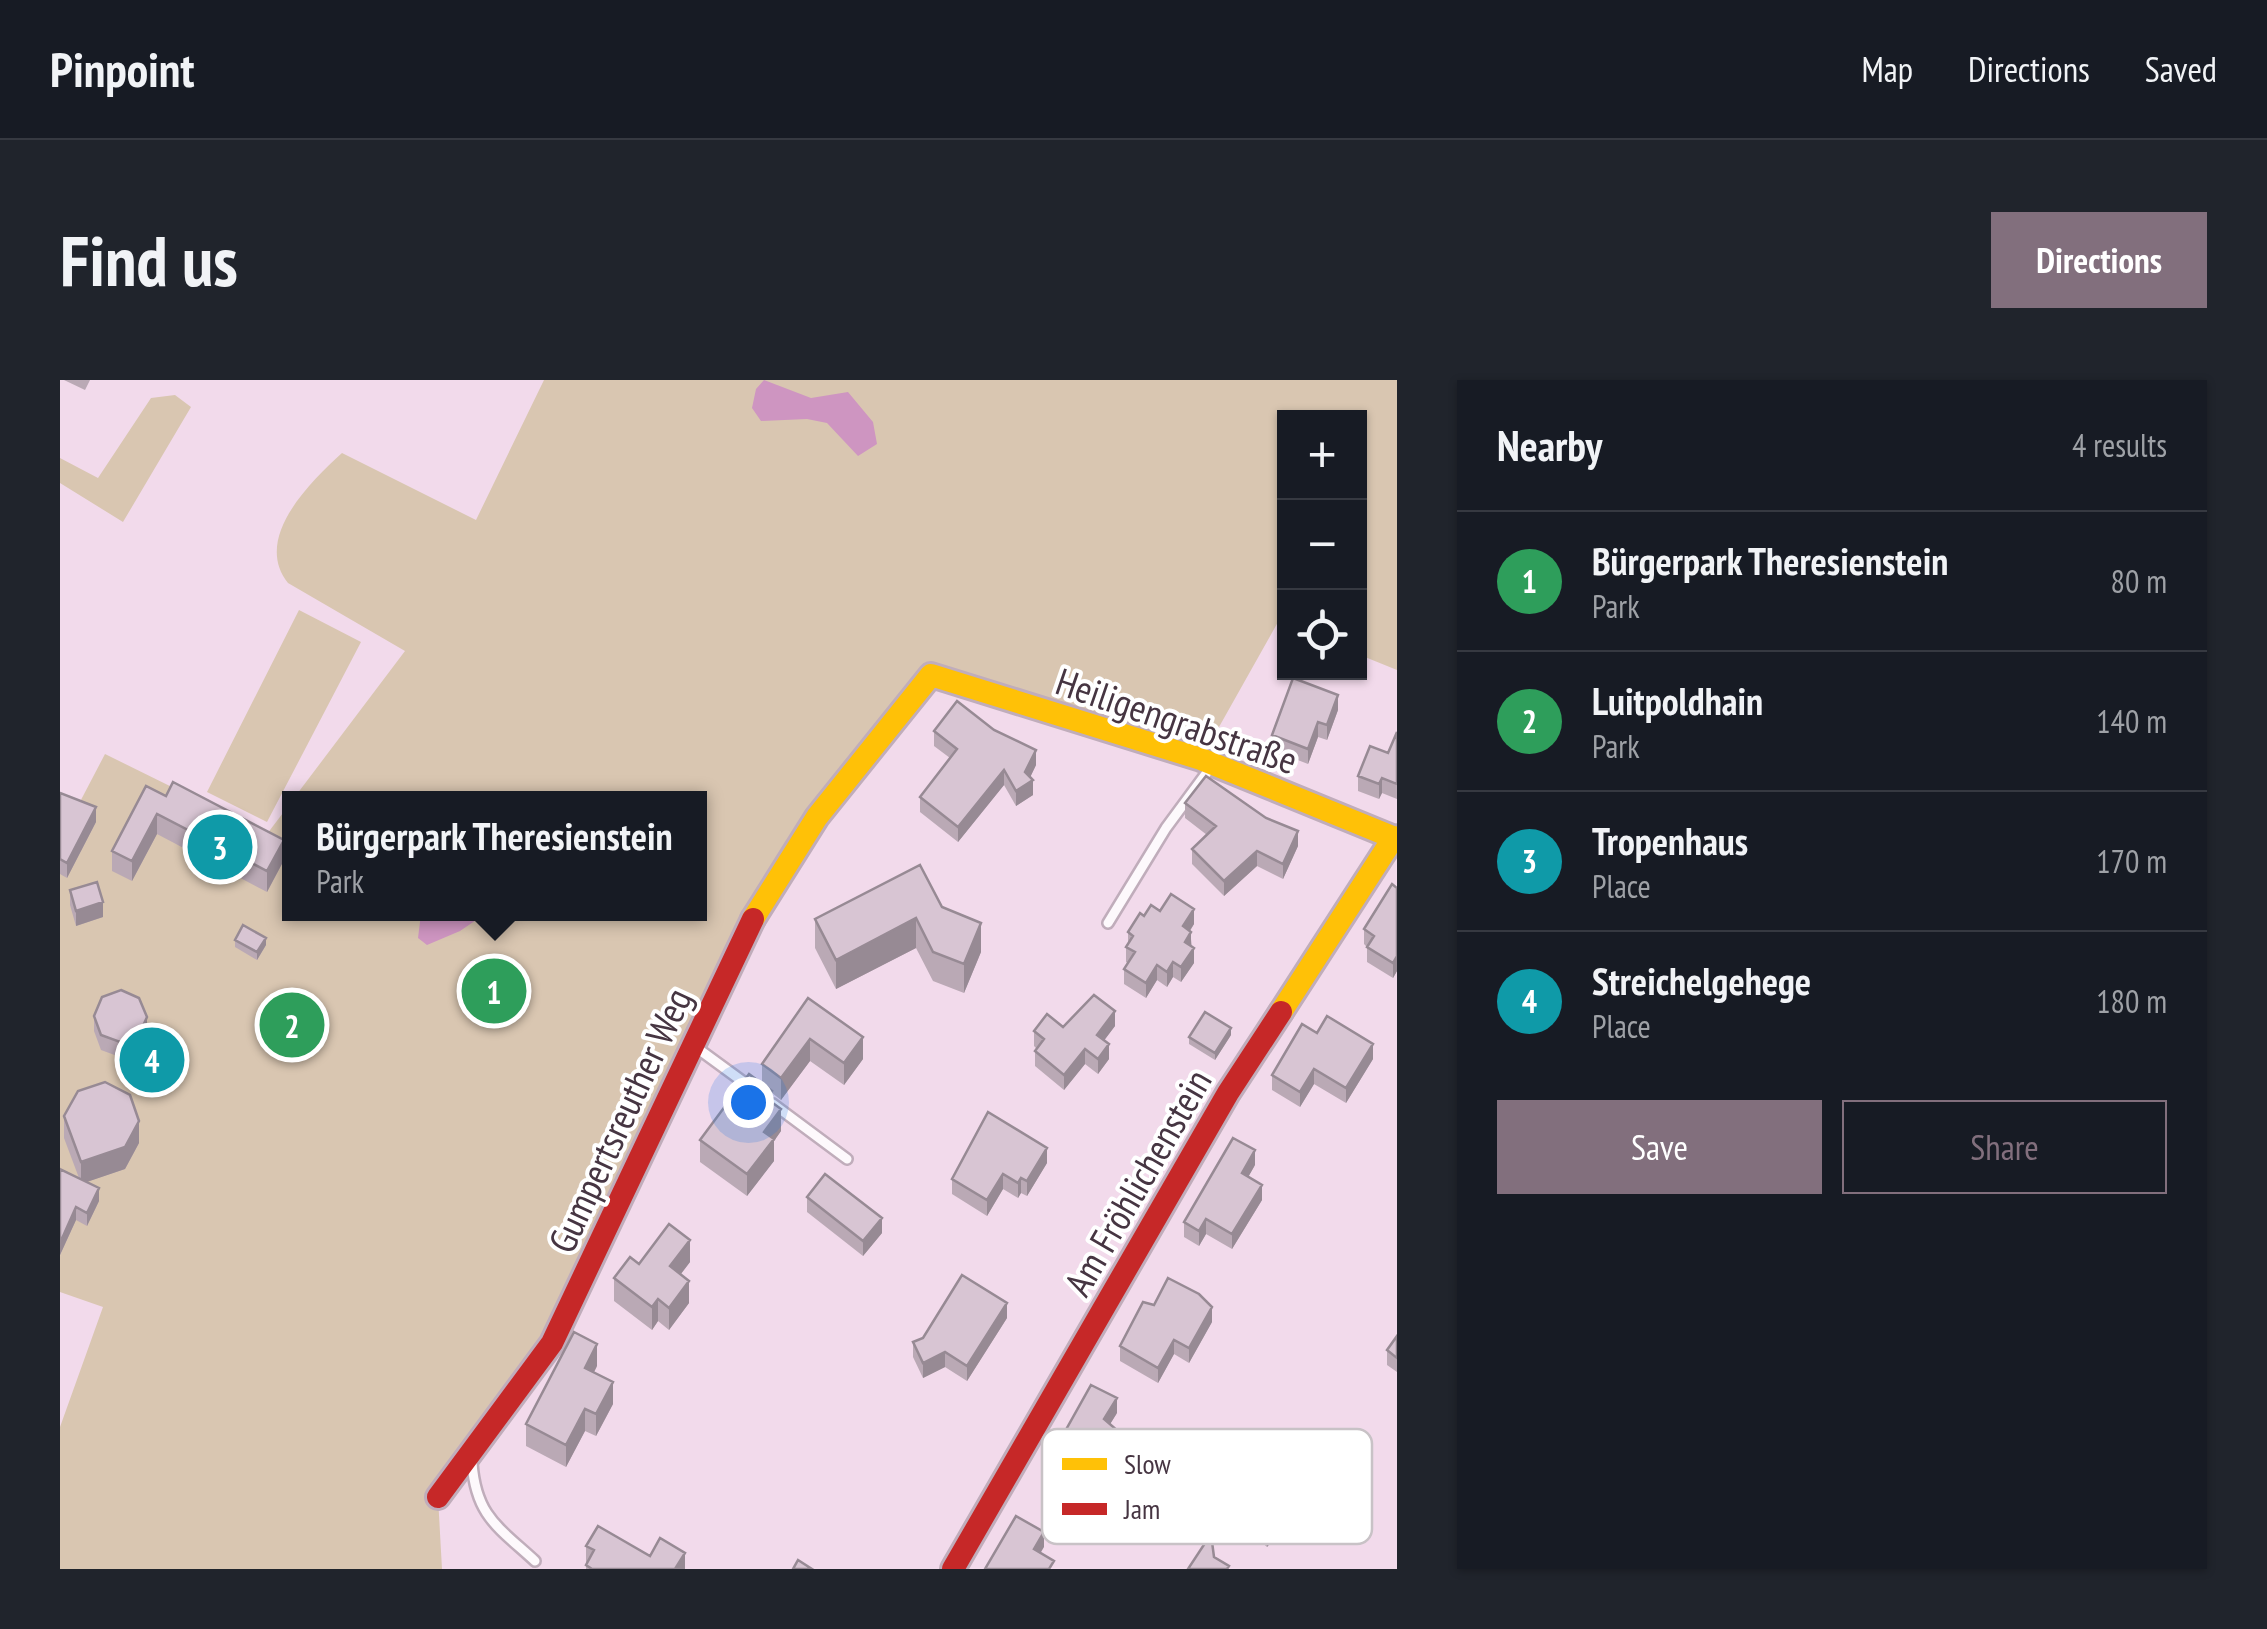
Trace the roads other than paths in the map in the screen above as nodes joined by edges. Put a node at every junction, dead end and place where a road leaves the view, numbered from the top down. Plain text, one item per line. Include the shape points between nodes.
1 (931, 675) joint
2 (1214, 764) junction
3 (1396, 838) edge
4 (1108, 923) dead end
5 (694, 1046) junction
6 (847, 1159) dead end
7 (471, 1455) junction
8 (438, 1497) dead end
9 (535, 1561) dead end
10 (953, 1569) edge

1 - 2 street, Heiligengrabstraße
1 - 5 street, Gumpertsreuther Weg via 817,818 742,937
2 - 3 street, Heiligengrabstraße
2 - 4 lane
3 - 10 street, Am Fröhlichenstein via 1228,1093
5 - 6 lane
5 - 7 street, Gumpertsreuther Weg via 552,1343
7 - 8 street, Gumpertsreuther Weg
7 - 9 lane via 482,1512

